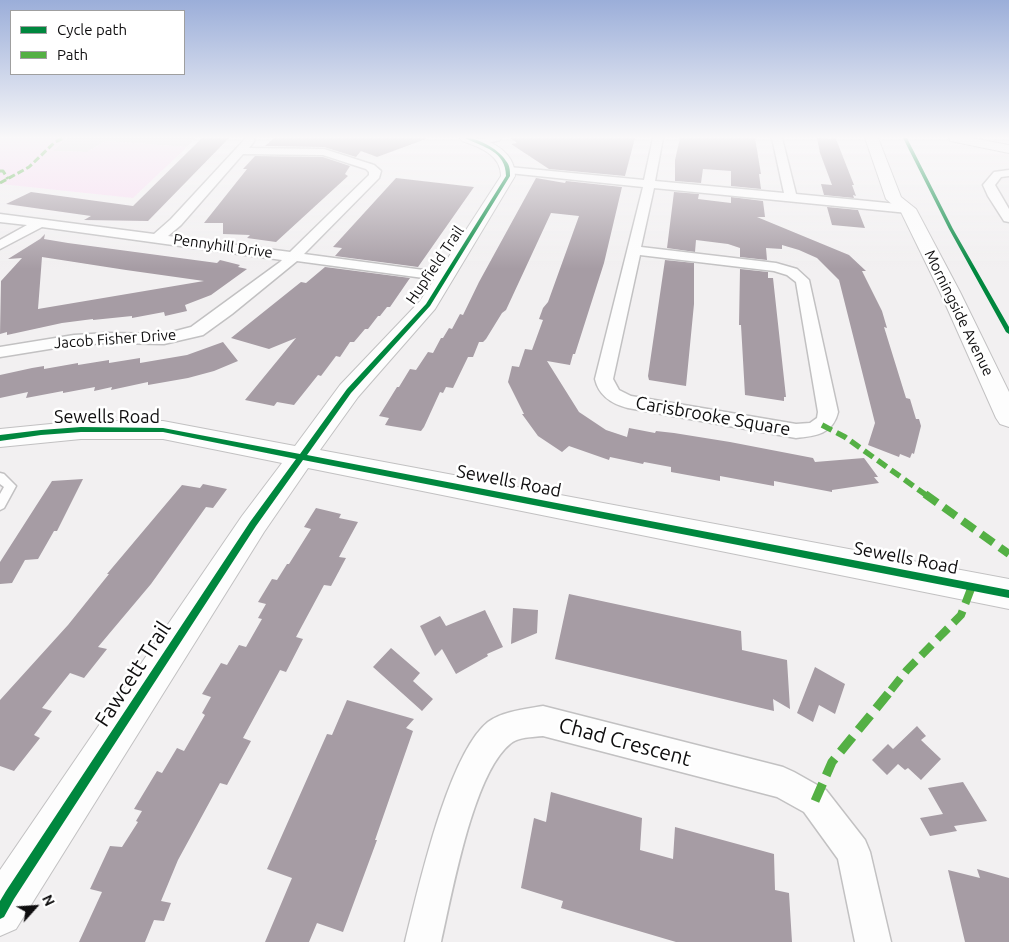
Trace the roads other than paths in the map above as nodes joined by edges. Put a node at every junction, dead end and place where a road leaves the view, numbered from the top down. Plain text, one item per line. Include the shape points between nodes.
1 (213, 182) edge
2 (369, 182) edge
3 (504, 182) edge
4 (629, 182) edge
5 (787, 182) edge
6 (888, 182) edge
7 (991, 182) edge
8 (649, 184) junction
9 (791, 198) junction
10 (911, 202) junction
11 (0, 218) edge
12 (1009, 218) edge
13 (39, 224) junction
14 (158, 238) junction
15 (0, 245) edge
16 (634, 250) junction
17 (295, 256) junction
18 (446, 277) junction
19 (0, 352) edge
20 (1009, 418) edge
21 (0, 438) edge
22 (301, 458) junction
23 (0, 477) edge
24 (0, 505) edge
25 (1009, 594) edge
26 (0, 913) edge
27 (423, 942) edge
28 (874, 942) edge

1 - 14 street
2 - 17 street, Jacob Fisher Drive
3 - 18 street, Hupfield Trail
4 - 8 street
5 - 9 street
6 - 10 street, Morningside Avenue via 894,199
7 - 12 street via 989,185 994,196
8 - 9 street
8 - 16 street, Carisbrooke Square
9 - 10 street
10 - 20 street, Morningside Avenue
11 - 13 street, Pennyhill Drive
13 - 14 street, Pennyhill Drive
13 - 15 street
14 - 17 street, Pennyhill Drive
16 - 16 street, Carisbrooke Square via 604,379 612,394 639,404 796,431 816,429 826,421 828,412 804,284 798,276 776,267
17 - 18 street, Pennyhill Drive
17 - 19 street, Jacob Fisher Drive via 226,311 187,334 164,338 74,340
18 - 22 street, Hupfield Trail via 428,305 349,391
21 - 22 street, Sewells Road via 72,429 163,430
22 - 25 street, Sewells Road
22 - 26 street, Fawcett Trail via 253,524
23 - 24 lane via 10,486
27 - 28 street, Chad Crescent via 462,795 482,752 499,733 542,720 783,782 815,801 853,852

